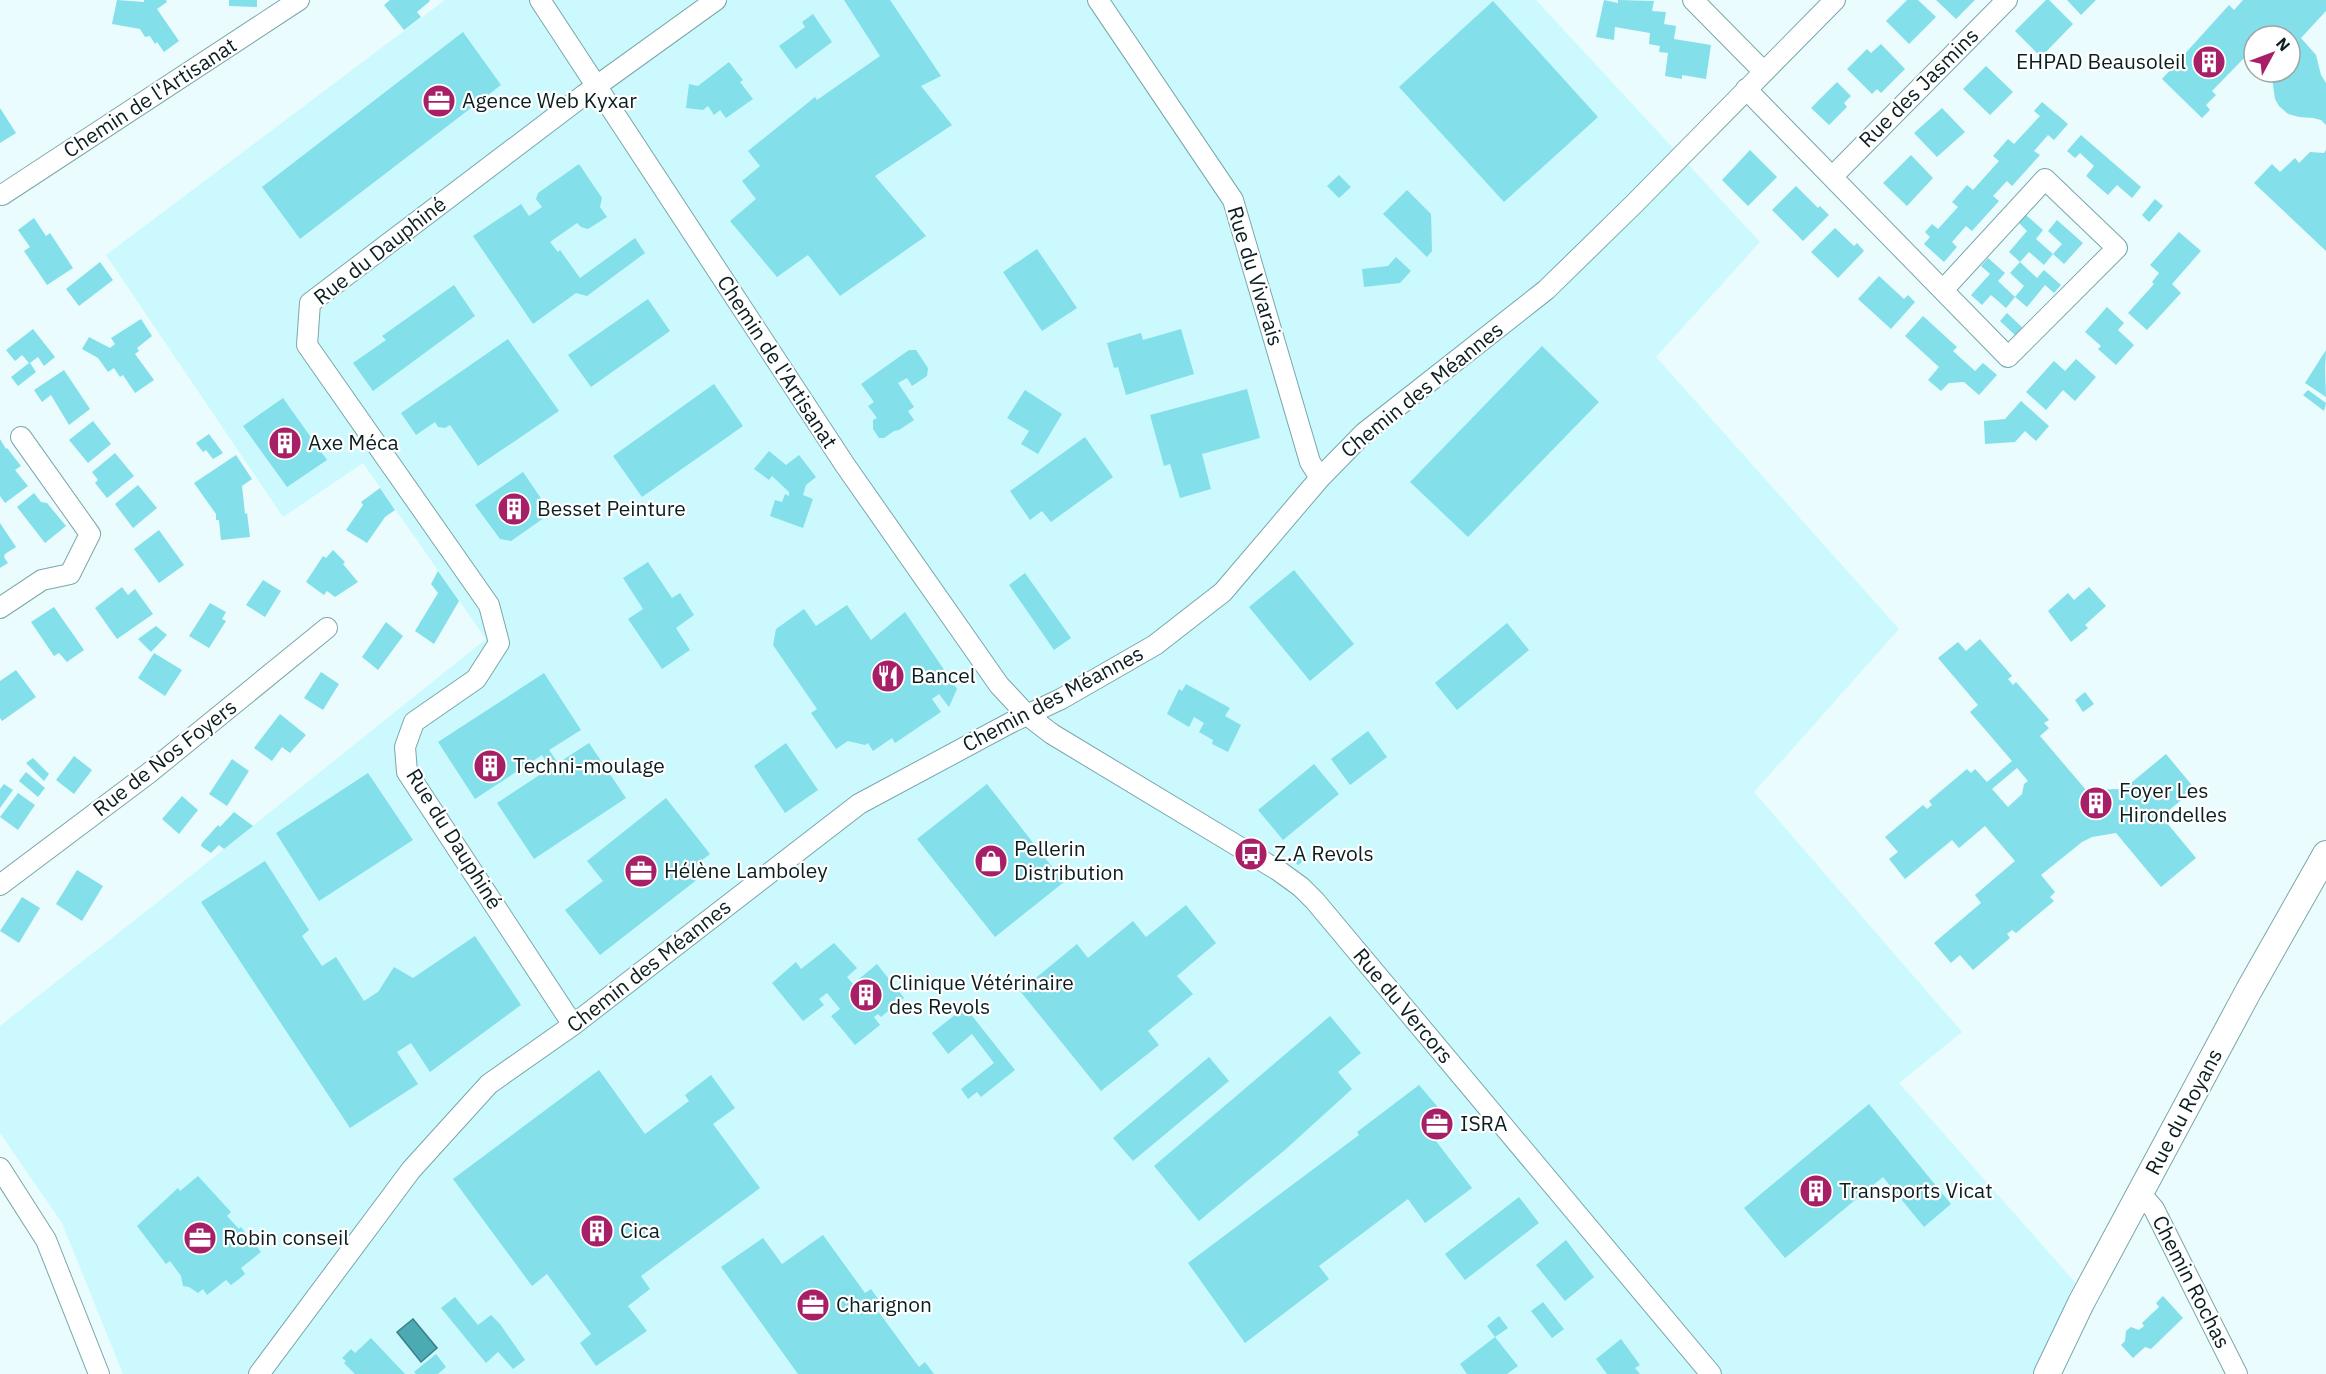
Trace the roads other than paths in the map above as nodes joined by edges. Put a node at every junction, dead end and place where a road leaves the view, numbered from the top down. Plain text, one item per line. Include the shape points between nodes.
1 (299, 0) edge
2 (540, 0) edge
3 (716, 0) edge
4 (1098, 0) edge
5 (1693, 0) edge
6 (1835, 0) edge
7 (2007, 0) edge
8 (1763, 71) junction
9 (596, 85) junction
10 (1746, 89) junction
11 (1832, 177) junction
12 (2, 195) dead end
13 (1943, 290) junction
14 (21, 437) dead end
15 (1320, 478) junction
16 (0, 608) edge
17 (327, 628) dead end
18 (1027, 715) junction
19 (2326, 854) edge
20 (0, 885) edge
21 (573, 1026) junction
22 (0, 1168) edge
23 (2140, 1194) junction
24 (99, 1374) edge
25 (260, 1374) edge
26 (1711, 1374) edge
27 (2048, 1374) edge
28 (2237, 1374) edge

1 - 12 street, Chemin de l'Artisanat
2 - 9 street, Chemin de l'Artisanat
3 - 9 street, Rue du Dauphiné
4 - 15 street, Rue du Vivarais via 1233,200 1310,462
5 - 8 street
6 - 8 street, Chemin des Méannes
7 - 11 street, Rue des Jasmins
8 - 10 street, Chemin des Méannes
9 - 18 street, Chemin de l'Artisanat via 845,465 999,685
9 - 21 street, Rue du Dauphiné via 310,303 307,345 489,605 499,644 476,679 414,722 405,747 407,772
10 - 11 street
10 - 15 street, Chemin des Méannes via 1546,290 1364,433
11 - 13 street
13 - 13 street via 2008,357 2117,248 2045,179
14 - 16 street via 90,534 70,574 42,579
15 - 18 street, Chemin des Méannes via 1223,592 1155,645
17 - 20 street, Rue de Nos Foyers via 149,773
18 - 21 street, Chemin des Méannes via 859,804
18 - 26 street, Rue du Vercors via 1251,854 1316,901
19 - 23 street, Rue du Royans
21 - 25 street, Chemin des Méannes via 489,1084 411,1170
22 - 24 street via 46,1240
23 - 27 street, Rue du Royans
23 - 28 street, Chemin Rochas via 2154,1209

